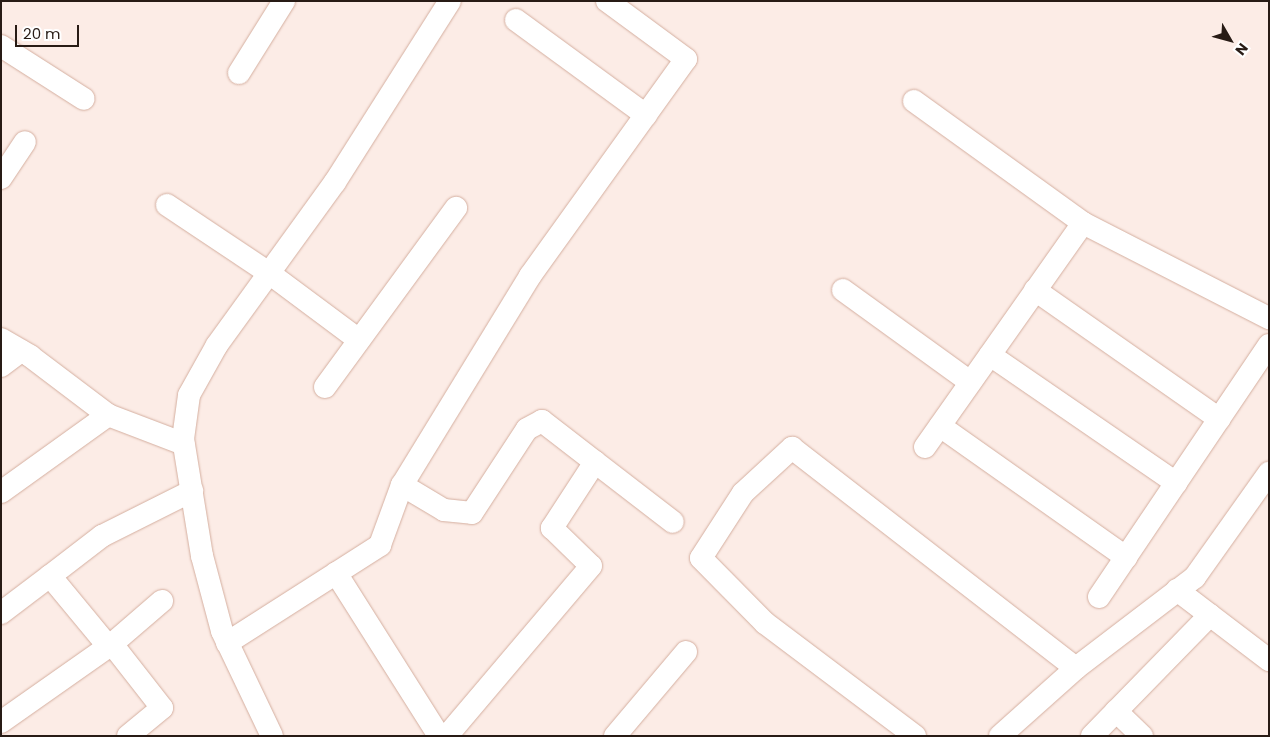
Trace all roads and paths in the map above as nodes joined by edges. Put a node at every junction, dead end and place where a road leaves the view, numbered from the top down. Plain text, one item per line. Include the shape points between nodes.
1 (284, 1) edge
2 (450, 1) edge
3 (607, 1) edge
4 (516, 20) dead end
5 (1, 46) edge
6 (239, 72) dead end
7 (84, 99) dead end
8 (914, 101) dead end
9 (646, 115) junction
10 (25, 142) dead end
11 (3, 172) edge
12 (167, 205) dead end
13 (456, 208) dead end
14 (1083, 222) junction
15 (269, 273) junction
16 (843, 290) dead end
17 (1035, 290) junction
18 (1269, 318) edge
19 (1, 339) edge
20 (359, 340) junction
21 (1269, 345) edge
22 (21, 351) junction
23 (990, 355) junction
24 (1, 366) edge
25 (970, 382) junction
26 (325, 387) dead end
27 (108, 415) junction
28 (1219, 419) junction
29 (940, 426) junction
30 (184, 444) junction
31 (925, 447) dead end
32 (595, 462) junction
33 (1269, 472) edge
34 (1176, 483) junction
35 (402, 485) junction
36 (192, 490) junction
37 (1, 492) edge
38 (672, 522) dead end
39 (1126, 557) junction
40 (336, 573) junction
41 (50, 576) junction
42 (1177, 590) junction
43 (1099, 597) dead end
44 (162, 601) dead end
45 (1, 613) edge
46 (1210, 615) junction
47 (227, 643) junction
48 (110, 645) junction
49 (686, 652) dead end
50 (1269, 660) edge
51 (1076, 668) junction
52 (1116, 711) junction
53 (1, 722) edge
54 (128, 736) edge
55 (272, 736) edge
56 (439, 736) edge
57 (447, 736) edge
58 (615, 736) edge
59 (915, 736) edge
60 (1000, 736) edge
61 (1092, 736) edge
62 (1142, 736) edge

1 - 6 street
2 - 15 street via 335,182
3 - 9 street via 686,59
4 - 9 street
5 - 7 street
8 - 14 street
9 - 35 street via 530,276
10 - 11 street
12 - 15 street
13 - 20 street
14 - 17 street
14 - 18 street
15 - 20 street
15 - 30 street via 217,345 189,396
16 - 25 street
17 - 23 street
17 - 28 street
19 - 22 street
20 - 26 street
21 - 28 street
22 - 24 street
22 - 27 street
23 - 25 street
23 - 34 street
25 - 29 street
27 - 30 street
27 - 37 street
28 - 34 street
29 - 31 street
29 - 39 street
30 - 36 street
32 - 35 street via 542,421 527,428 472,512 444,510
32 - 38 street
32 - 57 street via 552,528 591,566
33 - 42 street via 1195,577
34 - 39 street
35 - 40 street via 380,545
36 - 41 street via 102,536
36 - 47 street via 202,556
39 - 43 street
40 - 47 street
40 - 56 street
41 - 45 street
41 - 48 street
42 - 46 street
42 - 51 street
44 - 48 street
46 - 50 street
46 - 52 street
47 - 55 street
48 - 53 street
48 - 54 street via 162,708
49 - 58 street
51 - 59 street via 792,448 743,493 701,558 765,623
51 - 60 street
52 - 61 street
52 - 62 street

